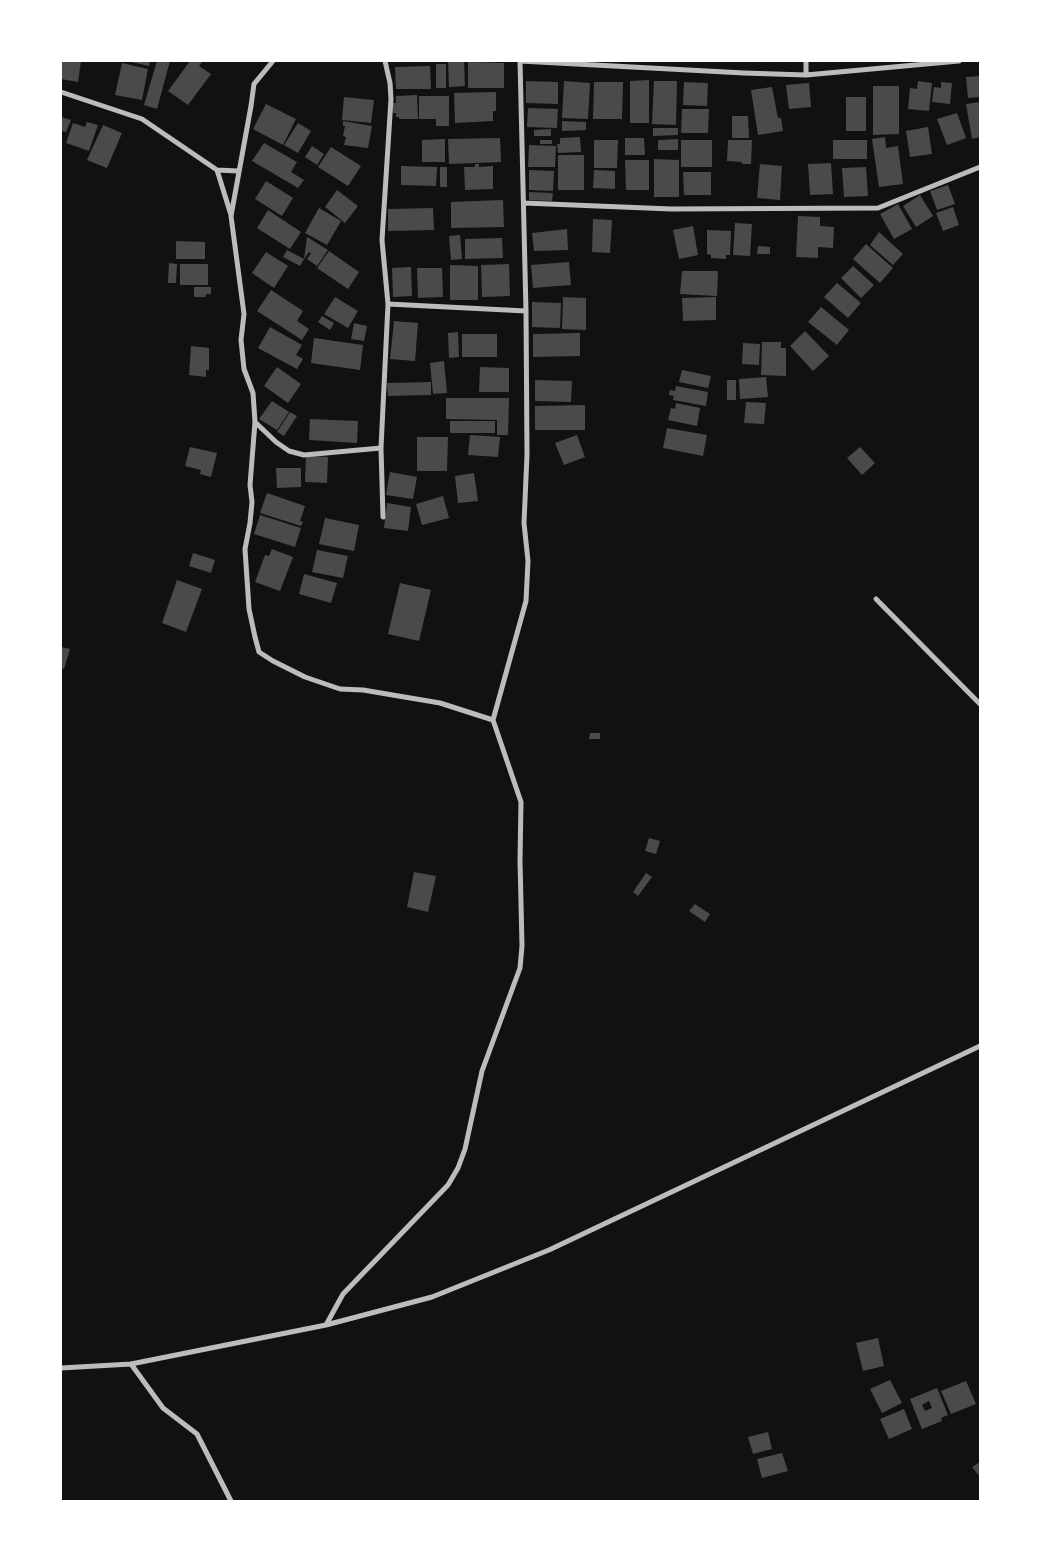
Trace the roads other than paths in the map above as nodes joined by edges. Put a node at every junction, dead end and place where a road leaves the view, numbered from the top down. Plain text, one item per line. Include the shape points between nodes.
1 (273, 61) edge
2 (385, 61) edge
3 (806, 61) edge
4 (959, 61) edge
5 (806, 75) junction
6 (61, 92) edge
7 (980, 167) edge
8 (217, 170) junction
9 (238, 170) junction
10 (524, 203) junction
11 (231, 216) junction
12 (388, 304) junction
13 (526, 312) junction
14 (255, 422) junction
15 (381, 448) junction
16 (383, 517) dead end
17 (876, 599) dead end
18 (980, 704) edge
19 (493, 720) junction
20 (980, 1046) edge
21 (326, 1325) junction
22 (131, 1364) junction
23 (61, 1368) edge
24 (231, 1501) edge

1 - 9 street via 254,84
2 - 12 street via 391,99 382,240
3 - 5 street
4 - 5 street
5 - 10 street via 520,61
6 - 8 street via 142,119
7 - 10 street via 878,208 671,209
8 - 9 street
8 - 11 street
9 - 11 street
10 - 13 street
11 - 14 street via 244,314 240,340 244,369 253,393
12 - 13 street
12 - 15 street
13 - 19 street via 526,601
14 - 15 street via 288,451 304,455
14 - 19 street via 250,485 252,502 245,549 249,609 259,652 305,677 340,689 440,703
15 - 16 street
17 - 18 street
19 - 21 street via 521,802 520,968 482,1071 458,1168 448,1184 343,1294
20 - 21 street via 549,1250 432,1297
21 - 22 street
22 - 23 street
22 - 24 street via 163,1408 197,1434

